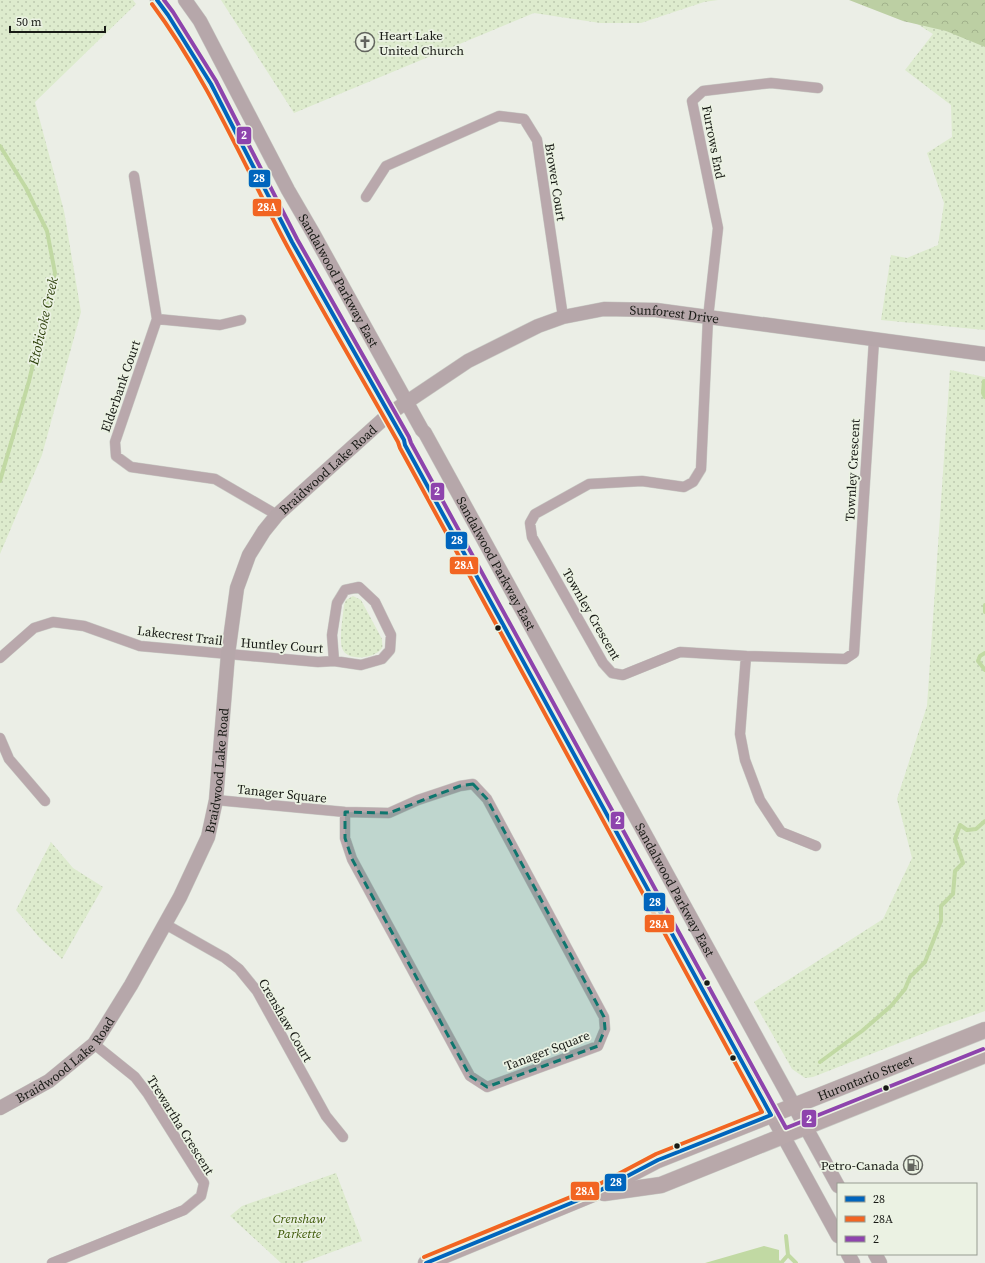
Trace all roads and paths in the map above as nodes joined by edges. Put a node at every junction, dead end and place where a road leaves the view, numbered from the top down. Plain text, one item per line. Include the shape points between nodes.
1 (157, 0) edge
2 (185, 0) edge
3 (818, 88) dead end
4 (134, 176) dead end
5 (366, 197) dead end
6 (563, 317) junction
7 (708, 318) junction
8 (157, 319) junction
9 (241, 320) dead end
10 (874, 340) junction
11 (985, 354) edge
12 (406, 402) junction
13 (389, 414) junction
14 (277, 515) junction
15 (228, 654) junction
16 (746, 656) junction
17 (0, 658) edge
18 (334, 661) junction
19 (0, 738) edge
20 (216, 800) junction
21 (45, 801) dead end
22 (345, 812) junction
23 (816, 846) dead end
24 (165, 924) junction
25 (985, 1030) edge
26 (94, 1044) junction
27 (985, 1055) edge
28 (794, 1106) junction
29 (0, 1108) edge
30 (771, 1115) junction
31 (806, 1127) junction
32 (783, 1136) junction
33 (343, 1137) dead end
34 (837, 1184) edge
35 (593, 1194) junction
36 (837, 1234) edge
37 (52, 1263) edge
38 (426, 1263) edge

1 - 13 main road, Sandalwood Parkway East via 211,84 292,242
2 - 12 main road, Sandalwood Parkway East via 200,21 288,190
3 - 7 street, Furrows End via 771,83 703,91 692,101 718,228
4 - 8 street, Elderbank Court
5 - 6 street, Brower Court via 386,166 499,116 524,119 537,140
6 - 7 main road, Sunforest Drive via 604,309 656,310
6 - 12 main road, Sunforest Drive via 538,326 468,361
7 - 10 main road, Sunforest Drive
7 - 16 street, Townley Crescent via 701,469 693,482 684,487 642,481 589,484 535,514 530,523 532,537 603,663 612,673 623,675 680,652
8 - 9 street via 220,325
8 - 14 street, Elderbank Court via 115,442 116,456 130,467 215,479
10 - 11 main road, Sunforest Drive
10 - 16 street, Townley Crescent via 854,653 845,659
12 - 13 main road, Sunforest Drive
12 - 28 main road, Sandalwood Parkway East
13 - 14 main road, Braidwood Lake Road
13 - 30 main road, Sandalwood Parkway East
14 - 15 main road, Braidwood Lake Road via 249,555 237,588
15 - 17 street, Lakecrest Trail via 140,646 84,626 53,622 34,628
15 - 18 street, Huntley Court via 318,662
15 - 20 main road, Braidwood Lake Road
16 - 23 street via 740,734 745,760 760,800 781,832
18 - 18 street, Huntley Court via 332,635 337,603 345,590 359,587 375,602 391,635 390,650 382,659 361,665
19 - 21 street via 9,758
20 - 22 street, Tanager Square
20 - 24 main road, Braidwood Lake Road via 208,837
22 - 22 street, Tanager Square via 389,812 418,800 473,784 487,799 604,1016 606,1029 598,1046 487,1087 470,1076 352,859 345,838
24 - 26 main road, Braidwood Lake Road
24 - 33 street, Crenshaw Court via 225,958 239,969 257,991 326,1116
25 - 28 main road, Hurontario Street
26 - 29 main road, Braidwood Lake Road via 49,1081
26 - 37 street, Trewartha Crescent via 135,1077 204,1183 201,1196 184,1210
27 - 31 main road, Hurontario Street
28 - 30 main road, Hurontario Street
28 - 31 main road, Sandalwood Parkway East
30 - 32 main road, Sandalwood Parkway East
30 - 35 main road, Hurontario Street via 658,1160
31 - 32 main road, Hurontario Street
31 - 34 main road, Sandalwood Parkway East
32 - 35 main road, Hurontario Street via 661,1185
32 - 36 main road, Sandalwood Parkway East
35 - 38 main road, Hurontario Street

